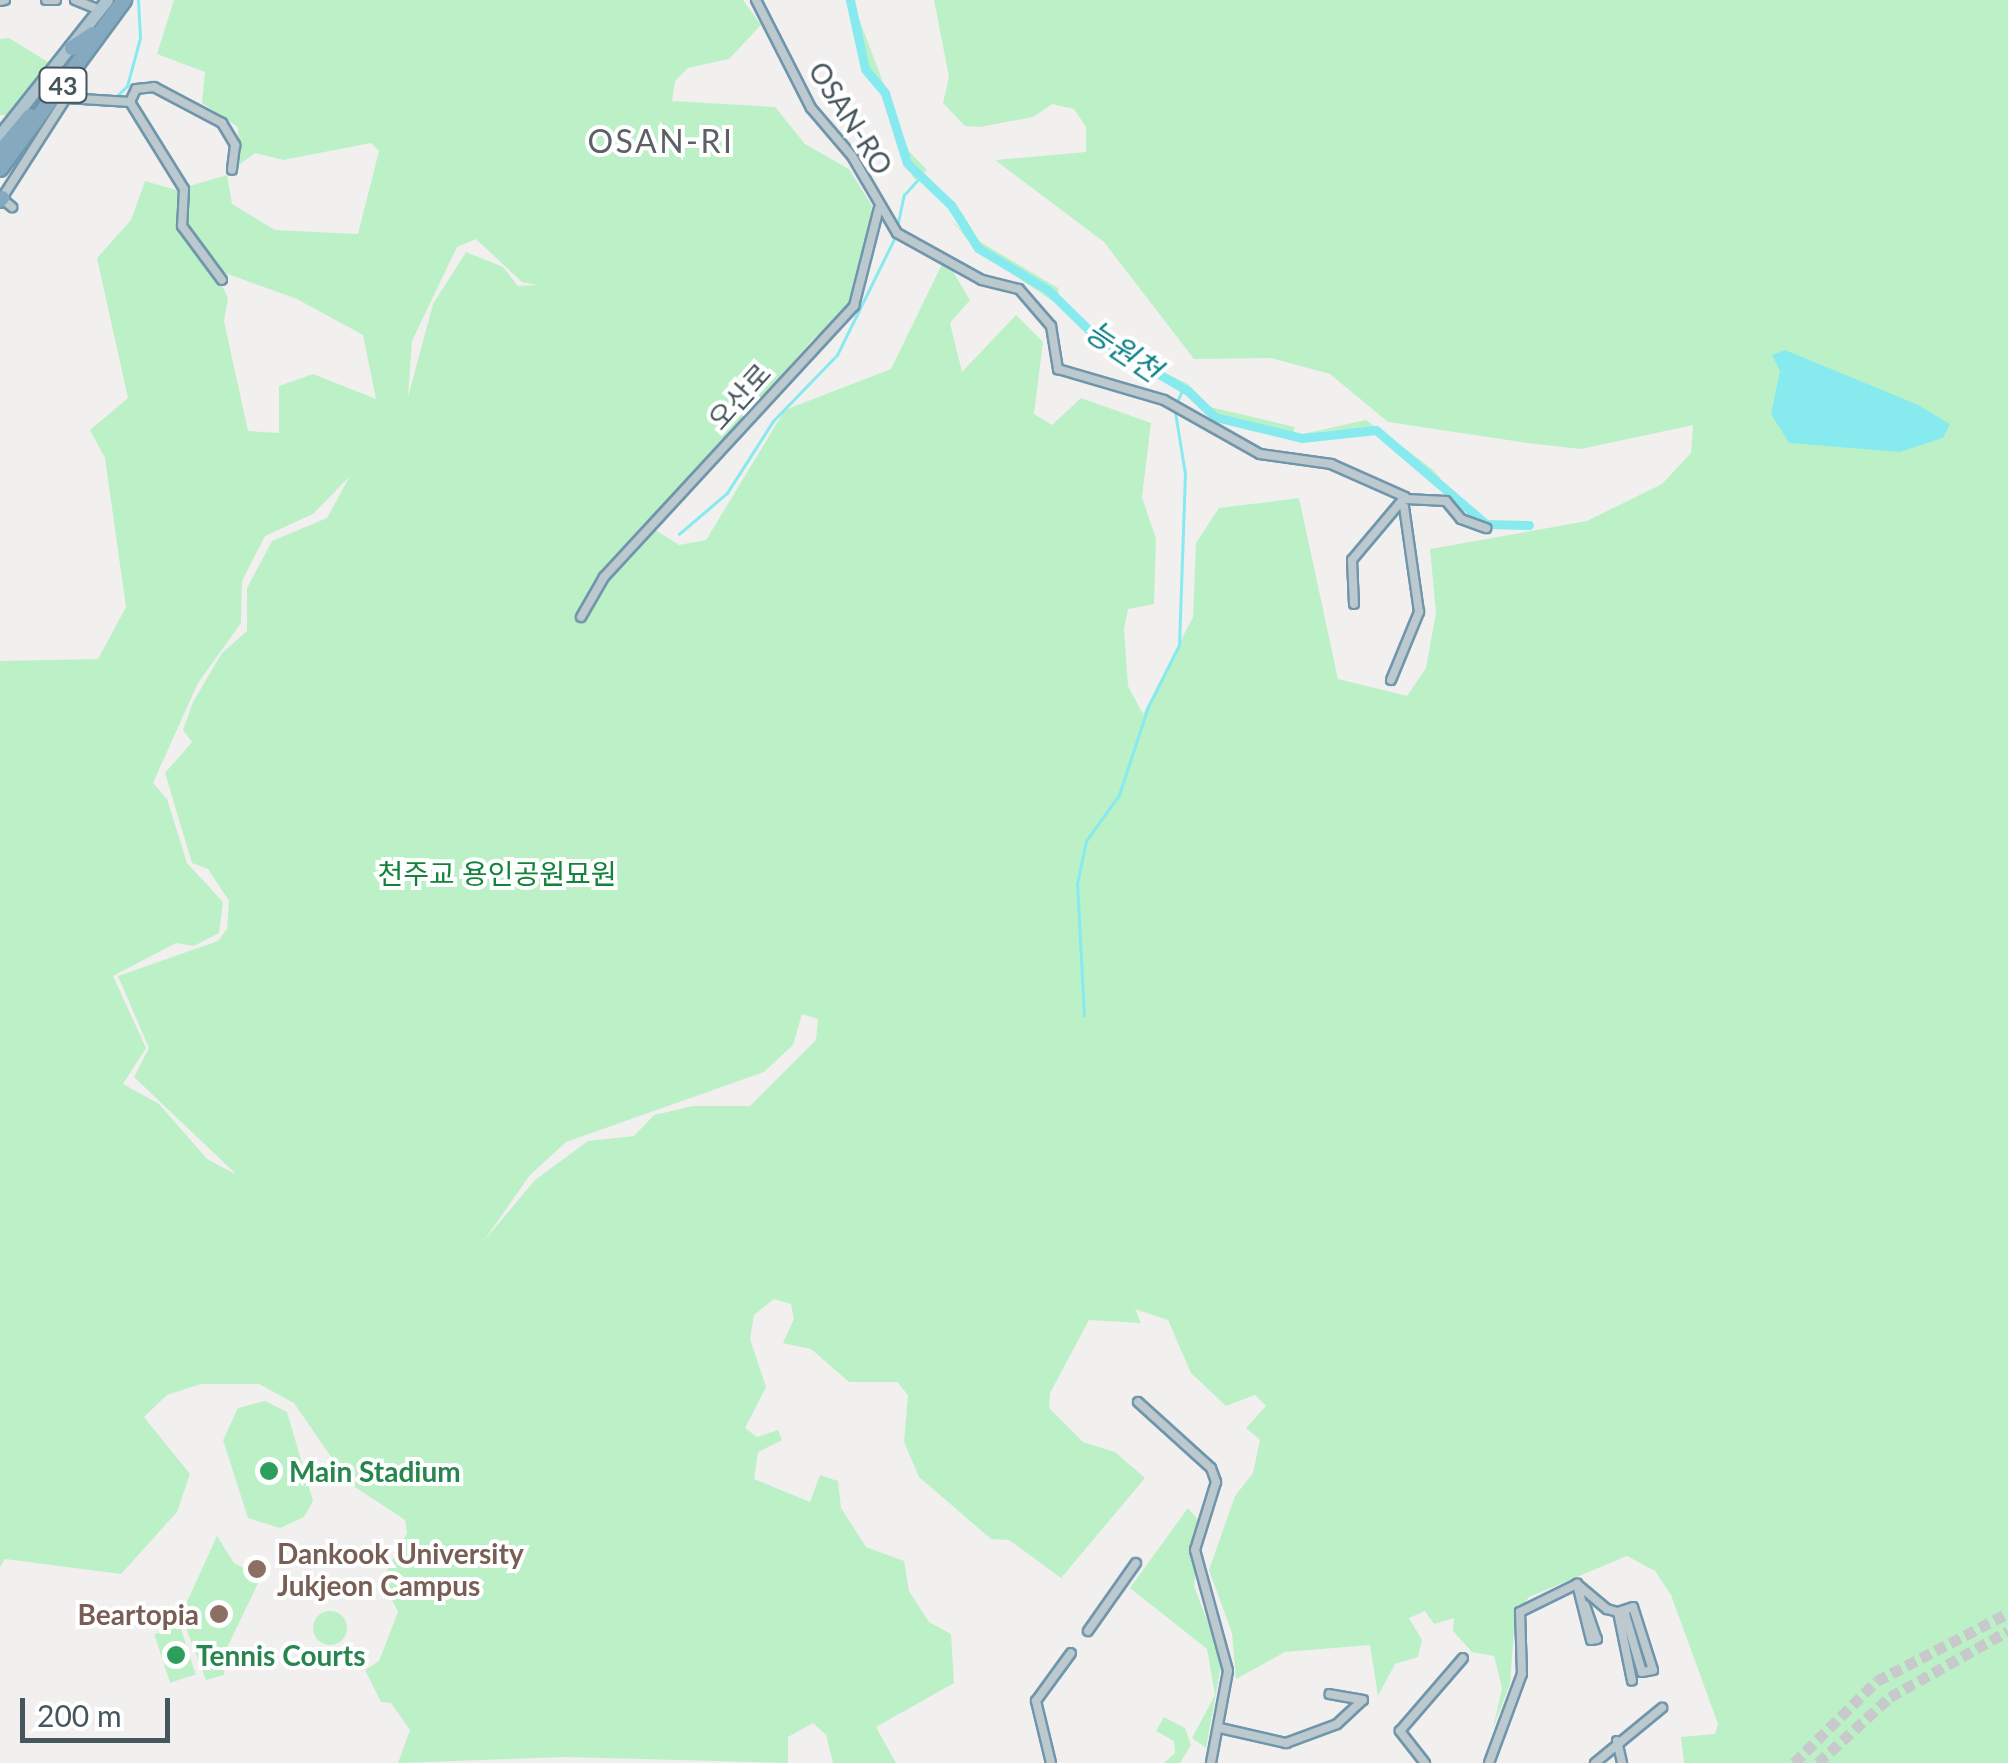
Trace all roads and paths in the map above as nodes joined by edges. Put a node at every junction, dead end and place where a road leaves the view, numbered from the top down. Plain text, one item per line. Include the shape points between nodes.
1 (46, 0) edge
2 (56, 0) edge
3 (75, 0) edge
4 (125, 0) edge
5 (756, 0) edge
6 (101, 3) edge
7 (90, 28) junction
8 (72, 48) joint
9 (52, 75) junction
10 (50, 92) junction
11 (66, 98) junction
12 (130, 102) junction
13 (2, 127) edge
14 (0, 152) edge
15 (0, 169) edge
16 (232, 170) dead end
17 (3, 200) edge
18 (879, 208) junction
19 (222, 280) dead end
20 (1405, 503) junction
21 (1486, 528) dead end
22 (1354, 604) dead end
23 (581, 618) dead end
24 (1391, 680) dead end
25 (1138, 1402) dead end
26 (1136, 1562) dead end
27 (1577, 1584) junction
28 (1585, 1605) dead end
29 (1618, 1612) junction
30 (1088, 1631) dead end
31 (1071, 1654) dead end
32 (1463, 1658) dead end
33 (1632, 1681) dead end
34 (1330, 1694) dead end
35 (1662, 1708) dead end
36 (1220, 1728) junction
37 (1617, 1741) junction
38 (1489, 1761) edge
39 (1051, 1763) edge
40 (1210, 1763) edge
41 (1425, 1763) edge
42 (1500, 1763) edge
43 (1595, 1763) edge
44 (1622, 1763) edge

1 - 2 street
3 - 6 street
4 - 7 highway, 43
4 - 11 highway
4 - 15 highway, 43
5 - 18 street, OSAN-RO via 812,108 852,156
6 - 7 main road
7 - 8 highway
7 - 10 highway, 43
8 - 9 main road
9 - 10 highway
9 - 13 main road
10 - 14 highway, 43
11 - 12 street
11 - 17 street
12 - 16 street via 136,89 154,87 222,123 235,145
12 - 19 street via 184,189 182,226
18 - 20 street via 896,231 982,280 1020,289 1051,326 1051,358 1067,374 1178,407 1260,454 1342,468
18 - 23 street, 오산로 via 854,306 604,577
20 - 21 street via 1446,501 1461,519
20 - 22 street via 1352,560
20 - 24 street via 1419,612
25 - 36 street via 1211,1468 1216,1482 1195,1550 1228,1671
26 - 30 street
27 - 28 street
27 - 29 street
27 - 38 street via 1529,1601 1520,1612 1522,1674
29 - 29 street via 1633,1607 1651,1672 1642,1672
29 - 33 street
31 - 39 street via 1036,1701
32 - 41 street via 1400,1731
34 - 36 street via 1363,1700 1337,1724 1286,1742
35 - 37 street
36 - 40 street
37 - 43 street
37 - 44 street
38 - 42 street

